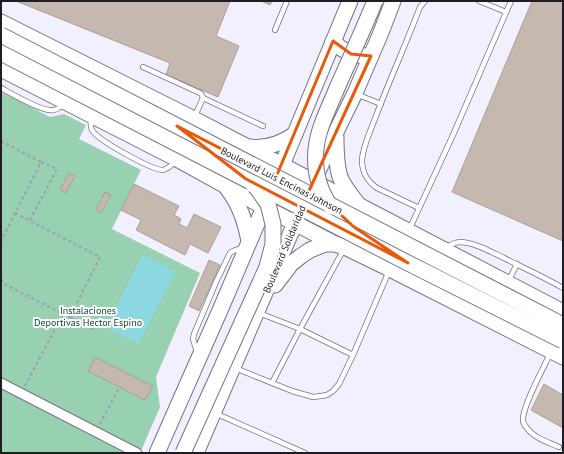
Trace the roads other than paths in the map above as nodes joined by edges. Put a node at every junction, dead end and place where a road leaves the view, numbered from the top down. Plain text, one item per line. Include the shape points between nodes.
1 (287, 1) edge
2 (350, 1) edge
3 (375, 1) edge
4 (393, 1) edge
5 (425, 1) edge
6 (479, 1) edge
7 (511, 1) edge
8 (506, 12) junction
9 (1, 22) edge
10 (275, 30) dead end
11 (1, 35) edge
12 (333, 41) junction
13 (1, 53) edge
14 (371, 56) junction
15 (143, 67) dead end
16 (1, 69) edge
17 (1, 88) edge
18 (355, 93) junction
19 (202, 98) junction
20 (66, 102) junction
21 (381, 104) junction
22 (194, 119) junction
23 (177, 126) junction
24 (263, 126) dead end
25 (336, 132) junction
26 (295, 134) junction
27 (244, 146) junction
28 (177, 159) junction
29 (282, 165) junction
30 (314, 182) junction
31 (225, 186) junction
32 (359, 206) junction
33 (264, 207) junction
34 (419, 208) junction
35 (295, 223) junction
36 (405, 238) junction
37 (248, 245) junction
38 (340, 245) junction
39 (399, 250) dead end
40 (444, 250) junction
41 (408, 263) junction
42 (517, 264) junction
43 (390, 269) junction
44 (508, 283) junction
45 (563, 288) edge
46 (259, 308) junction
47 (563, 312) edge
48 (563, 325) edge
49 (300, 329) junction
50 (563, 341) edge
51 (557, 354) edge
52 (353, 355) junction
53 (233, 368) junction
54 (1, 383) edge
55 (272, 383) junction
56 (214, 412) junction
57 (559, 447) dead end
58 (137, 453) edge
59 (157, 453) edge
60 (183, 453) edge
61 (196, 453) edge
62 (305, 453) edge

1 - 10 lane
2 - 12 main road
3 - 41 main road, bridge via 322,125 316,148 316,168 327,201 337,214
4 - 14 main road, Boulevard Solidaridad
5 - 21 lane
6 - 8 lane
7 - 8 lane
8 - 34 lane
9 - 22 main road
11 - 23 main road, Boulevard Luis Encinas Johnson, bridge
12 - 14 main road via 351,54
12 - 26 main road
13 - 41 main road, Boulevard Luis Encinas Johnson, bridge
14 - 18 main road, Boulevard Solidaridad
15 - 19 lane via 200,93
16 - 20 main road
17 - 20 lane via 51,111
18 - 21 lane
18 - 25 main road, Boulevard Solidaridad
19 - 22 lane
19 - 24 lane
20 - 28 main road
21 - 34 lane via 364,150 363,170 371,184
22 - 27 main road
22 - 28 lane
23 - 48 main road, Boulevard Luis Encinas Johnson, bridge
23 - 60 main road, bridge via 256,187 268,204 273,224 273,244 267,267
25 - 30 main road, Boulevard Solidaridad
25 - 32 main road via 340,176
26 - 27 main road via 276,145
26 - 29 main road
27 - 29 main road
28 - 31 main road
29 - 30 main road
29 - 33 main road
30 - 32 main road
30 - 35 main road, Boulevard Solidaridad
31 - 33 main road
31 - 37 main road via 238,204
32 - 36 main road
33 - 35 main road
33 - 37 main road
34 - 36 lane
35 - 38 main road
35 - 46 main road, Boulevard Solidaridad
36 - 40 main road
37 - 59 main road
38 - 43 main road
38 - 46 main road via 325,244 300,256 291,264
38 - 49 lane
39 - 43 lane
40 - 42 lane via 453,243 471,244
40 - 44 main road
41 - 50 main road, Boulevard Luis Encinas Johnson, bridge
42 - 44 lane
42 - 45 lane
43 - 51 main road
43 - 52 lane
44 - 47 main road
46 - 49 lane
46 - 53 main road, Boulevard Solidaridad
49 - 52 lane
49 - 55 lane
51 - 57 lane via 529,399 523,420 530,432
52 - 55 lane via 339,384 328,394 308,396
53 - 55 lane
53 - 56 main road, Boulevard Solidaridad
54 - 58 street
56 - 61 main road, Boulevard Solidaridad
56 - 62 lane

